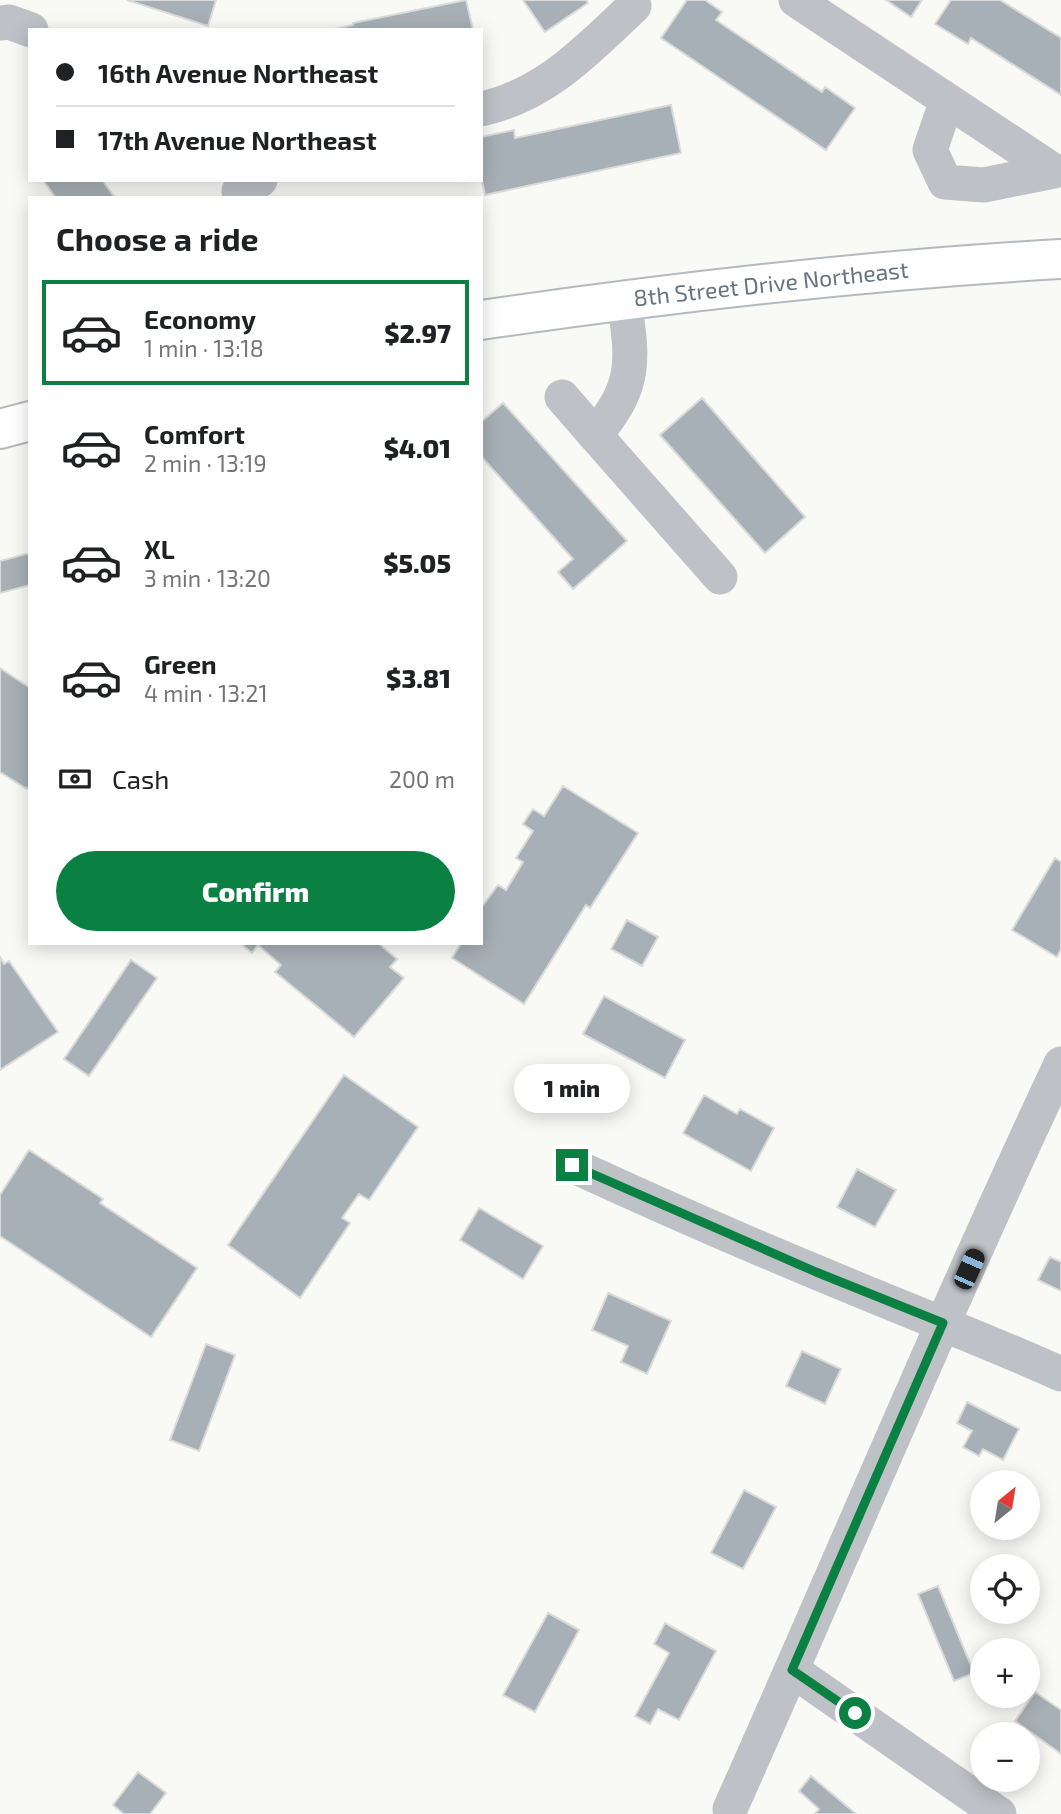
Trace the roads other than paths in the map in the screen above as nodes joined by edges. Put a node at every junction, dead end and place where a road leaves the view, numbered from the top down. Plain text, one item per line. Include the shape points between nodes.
1 (796, 0) edge
2 (634, 2) edge
3 (0, 23) edge
4 (28, 29) edge
5 (947, 100) dead end
6 (483, 108) edge
7 (1061, 259) edge
8 (624, 299) junction
9 (483, 320) edge
10 (562, 397) dead end
11 (28, 422) edge
12 (0, 429) edge
13 (595, 435) junction
14 (720, 577) dead end
15 (1061, 1064) edge
16 (572, 1165) dead end
17 (943, 1323) junction
18 (1061, 1374) edge
19 (792, 1670) junction
20 (730, 1809) dead end
21 (999, 1814) edge

1 - 5 street
2 - 6 street via 588,49 535,91
3 - 4 street
7 - 8 main road, 8th Street Drive Northeast via 809,277
8 - 9 main road, 8th Street Drive Northeast
8 - 13 street via 630,372 621,399
10 - 13 street
11 - 12 main road
13 - 14 street
15 - 17 street
16 - 17 street
17 - 18 street
17 - 19 street
19 - 20 street
19 - 21 street

